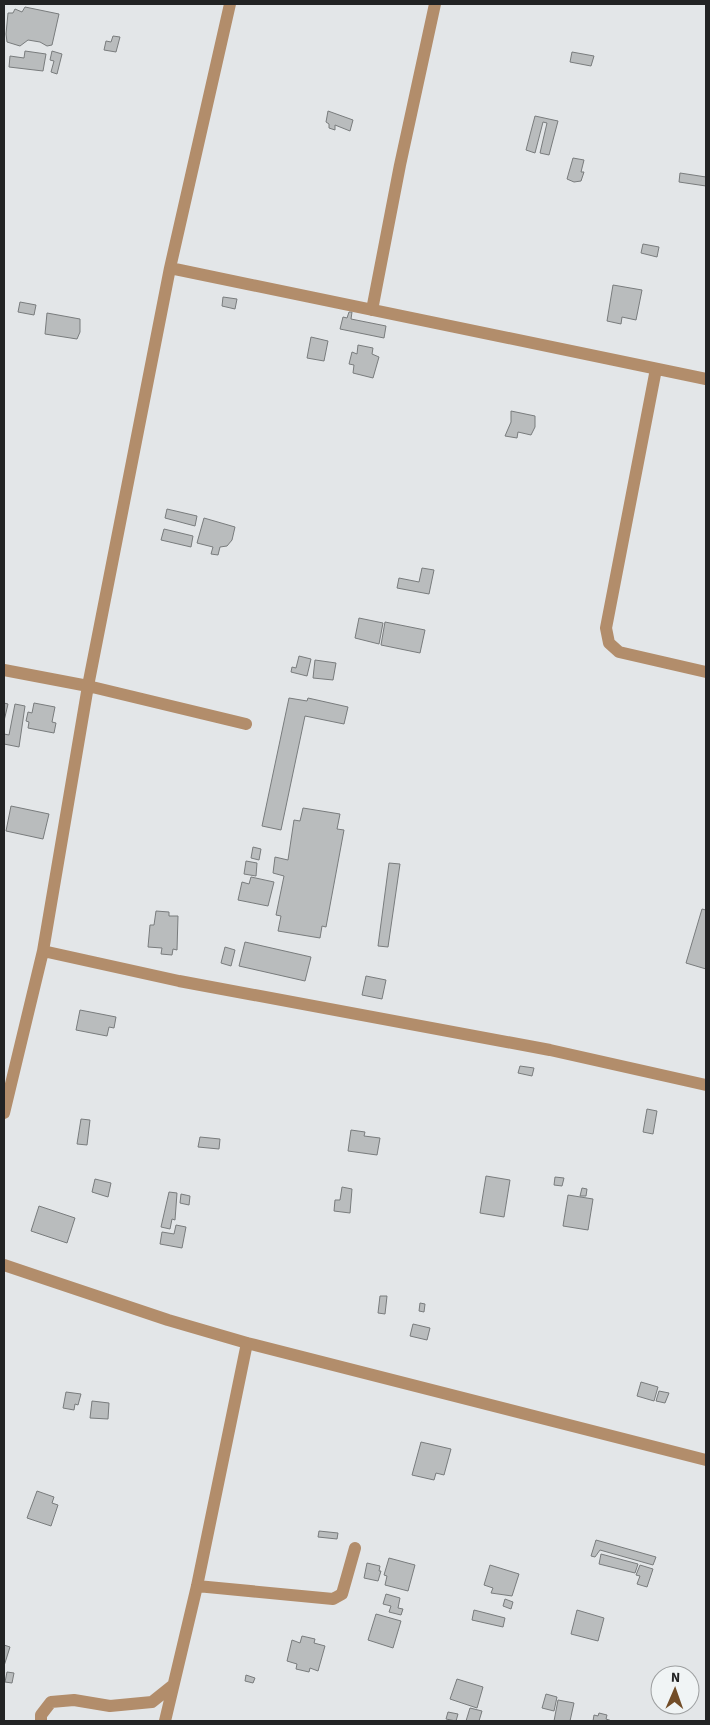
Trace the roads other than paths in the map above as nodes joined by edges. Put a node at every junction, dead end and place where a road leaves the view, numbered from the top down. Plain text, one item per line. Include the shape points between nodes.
1 (230, 4) edge
2 (435, 4) edge
3 (170, 268) junction
4 (372, 310) junction
5 (656, 369) junction
6 (706, 379) edge
7 (4, 670) edge
8 (706, 672) edge
9 (88, 686) junction
10 (246, 724) dead end
11 (43, 951) junction
12 (706, 1085) edge
13 (4, 1114) edge
14 (4, 1265) edge
15 (247, 1343) junction
16 (706, 1460) edge
17 (355, 1548) dead end
18 (197, 1586) junction
19 (172, 1686) junction
20 (41, 1721) edge
21 (165, 1721) edge

1 - 3 street
2 - 4 street
3 - 4 street
3 - 9 street
4 - 5 street
5 - 6 street
5 - 8 street via 606,628 609,643 619,652
7 - 9 street
9 - 10 street
9 - 11 street
11 - 12 street via 179,981 550,1050
11 - 13 street
14 - 15 street
15 - 16 street
15 - 18 street
17 - 18 street via 342,1594 333,1599
18 - 19 street
19 - 20 street via 152,1702 110,1706 74,1700 51,1702 41,1715
19 - 21 street

